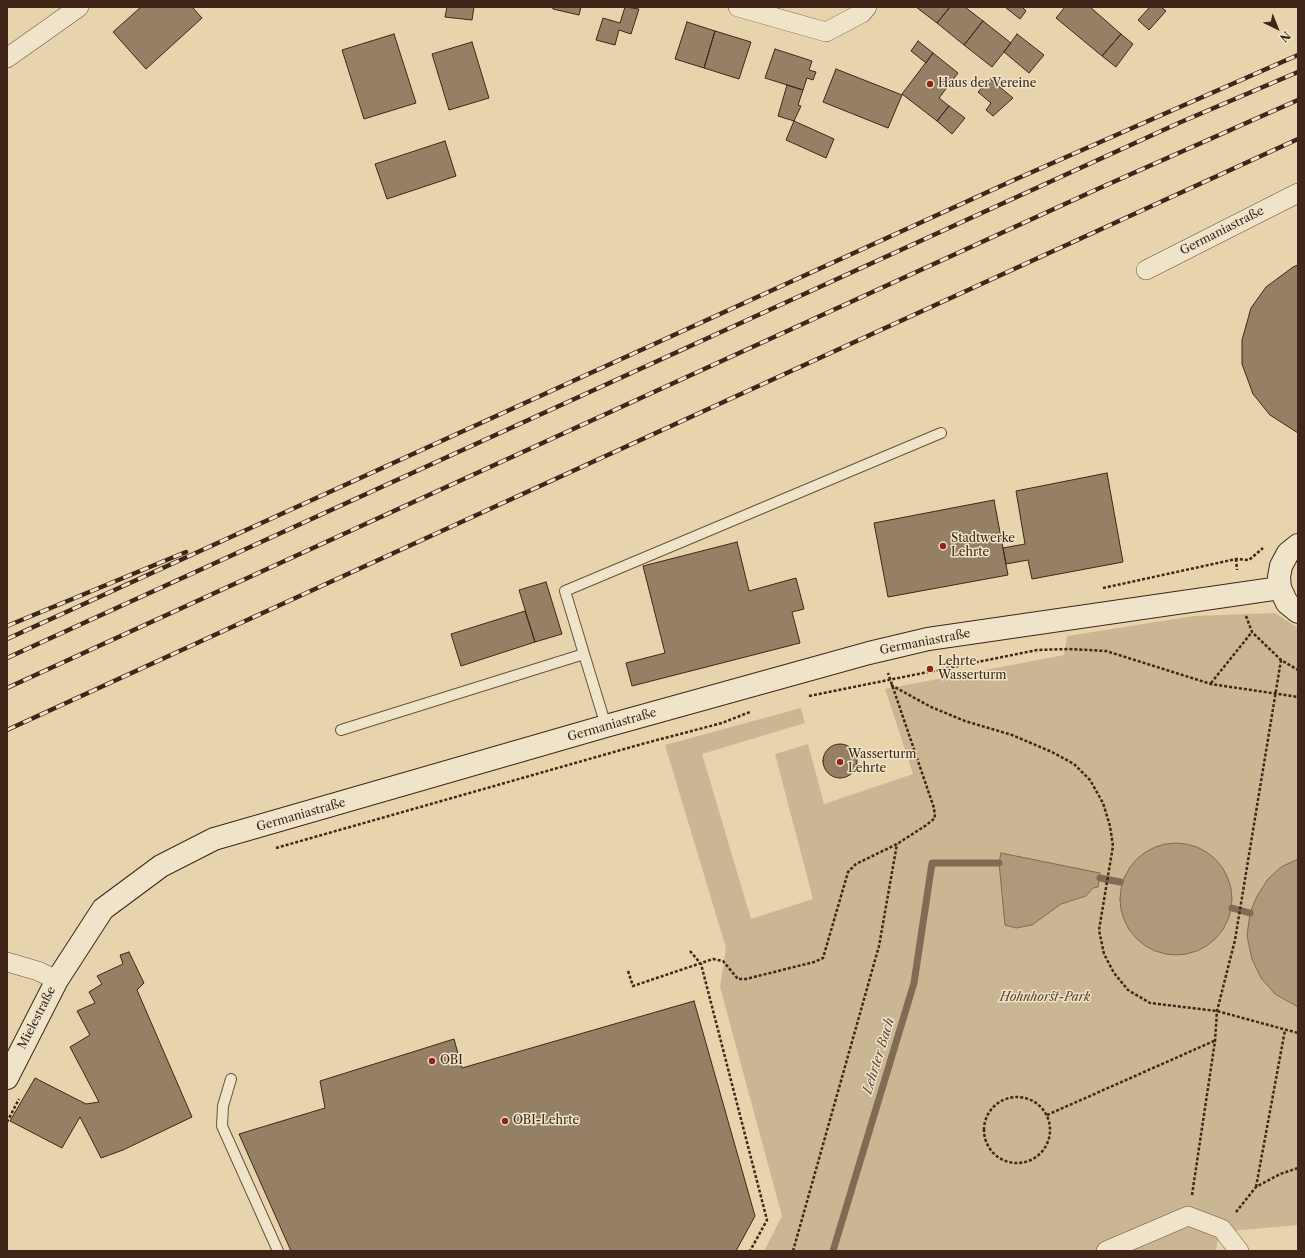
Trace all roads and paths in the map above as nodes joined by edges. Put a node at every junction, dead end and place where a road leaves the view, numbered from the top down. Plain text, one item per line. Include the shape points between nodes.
1 (79, 7) edge
2 (738, 7) edge
3 (867, 7) edge
4 (7, 58) edge
5 (1298, 193) edge
6 (1146, 270) dead end
7 (941, 433) dead end
8 (1298, 545) edge
9 (1236, 559) dead end
10 (1280, 588) junction
11 (1241, 593) junction
12 (1298, 612) edge
13 (1252, 632) junction
14 (881, 650) junction
15 (584, 654) junction
16 (1280, 660) junction
17 (1298, 670) edge
18 (889, 679) junction
19 (1211, 684) junction
20 (891, 685) junction
21 (1276, 694) junction
22 (804, 697) dead end
23 (1298, 697) edge
24 (751, 712) dead end
25 (606, 726) junction
26 (341, 730) dead end
27 (897, 844) junction
28 (275, 848) dead end
29 (690, 951) dead end
30 (7, 962) edge
31 (701, 964) junction
32 (628, 971) dead end
33 (57, 980) junction
34 (1217, 1011) junction
35 (1284, 1030) junction
36 (1298, 1033) edge
37 (1214, 1041) junction
38 (7, 1078) edge
39 (231, 1079) dead end
40 (1047, 1115) junction
41 (1298, 1168) edge
42 (1256, 1187) junction
43 (1188, 1216) junction
44 (1222, 1229) junction
45 (278, 1251) edge
46 (750, 1251) edge
47 (794, 1251) edge
48 (1106, 1251) edge
49 (1239, 1251) edge

1 - 4 street
2 - 3 street via 826,32 862,13
5 - 6 street, Germaniastraße
7 - 15 lane via 565,591
8 - 10 street via 1288,553 1281,566
9 - 11 path
10 - 11 street, Germaniastraße
10 - 12 street via 1287,603
11 - 13 path via 1244,612
11 - 14 street, Germaniastraße via 928,640
13 - 16 path
13 - 19 path
14 - 18 path
14 - 25 street, Germaniastraße
15 - 25 lane
15 - 26 lane
16 - 17 path
16 - 21 path
18 - 19 path via 1037,650 1069,649 1106,651
18 - 20 path
18 - 22 path
19 - 21 path
20 - 27 path via 934,808 935,818
20 - 34 path via 965,721 1012,735 1074,764 1090,780 1103,803 1110,826 1113,846 1099,930 1104,954 1114,973 1128,990 1150,1003
21 - 23 path
21 - 34 path via 1235,940
24 - 28 path via 722,723
25 - 33 street, Germaniastraße via 214,839 160,866 103,909
27 - 31 path via 856,864 848,872 823,958 746,979 738,979 723,961 713,959
27 - 47 path via 880,946
29 - 31 path
30 - 33 street via 38,971
31 - 32 path via 633,986
31 - 46 path via 767,1220
33 - 38 street, Mielestraße
34 - 35 path
34 - 37 path
35 - 36 path
35 - 42 path
37 - 40 path
37 - 43 path
39 - 45 lane via 223,1106 222,1126
40 - 40 path via 1036,1103 1026,1098 1007,1098 996,1103 986,1116 984,1139 995,1156 1004,1161 1016,1164 1027,1162 1040,1154 1047,1144 1050,1128
41 - 42 path
42 - 44 path
43 - 44 street
43 - 48 street
44 - 49 street

